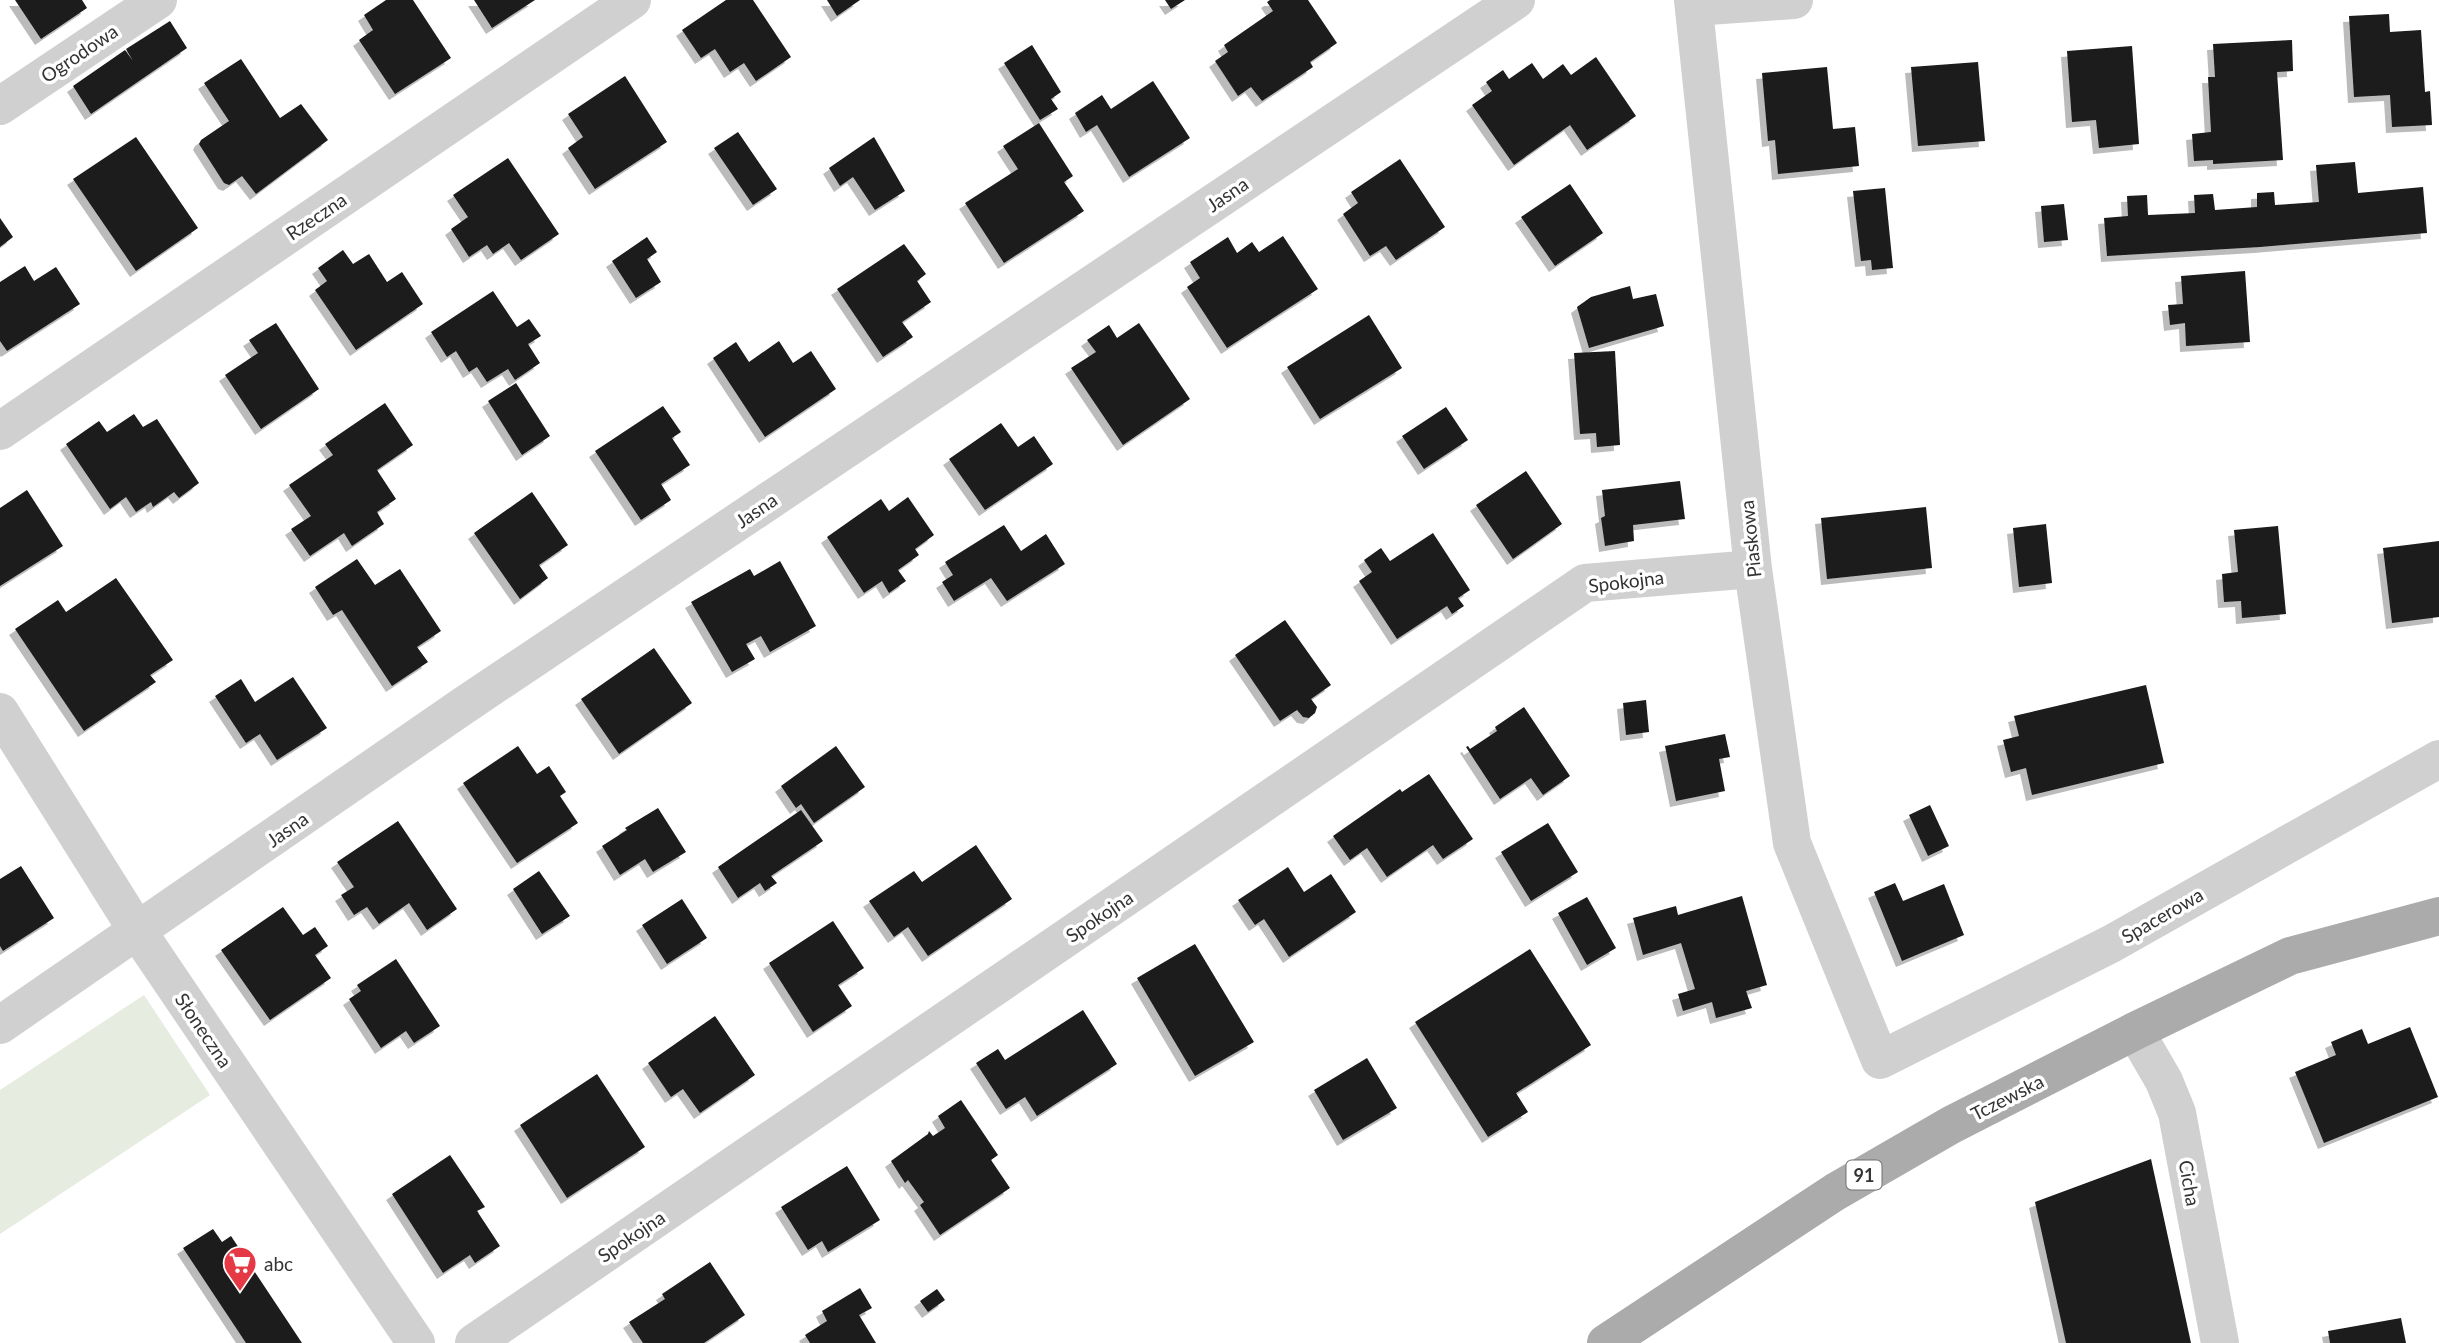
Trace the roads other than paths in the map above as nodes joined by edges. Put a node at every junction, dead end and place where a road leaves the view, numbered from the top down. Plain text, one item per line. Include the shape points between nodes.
1 (158, 0) edge
2 (632, 0) edge
3 (1516, 0) edge
4 (1794, 0) edge
5 (1693, 4) edge
6 (0, 106) edge
7 (0, 431) edge
8 (1753, 569) junction
9 (0, 712) edge
10 (2439, 759) edge
11 (2439, 916) edge
12 (138, 932) junction
13 (0, 1025) edge
14 (2135, 1031) junction
15 (1880, 1060) joint
16 (416, 1343) edge
17 (474, 1343) edge
18 (1606, 1343) edge
19 (2220, 1343) edge

1 - 6 street, Ogrodowa
2 - 7 street, Rzeczna
3 - 12 street, Jasna via 463,706
4 - 5 street
5 - 8 street, Piaskowa
8 - 15 street, Piaskowa via 1792,843
8 - 17 street, Spokojna via 1585,583
9 - 12 street, Słoneczna
10 - 15 street, Spacerowa via 2111,944
11 - 14 main road, Tczewska / 91 via 2290,956
12 - 13 street, Jasna
12 - 16 street, Słoneczna
14 - 18 main road, Tczewska / 91 via 1951,1125 1835,1192
14 - 19 street, Cicha via 2178,1113

